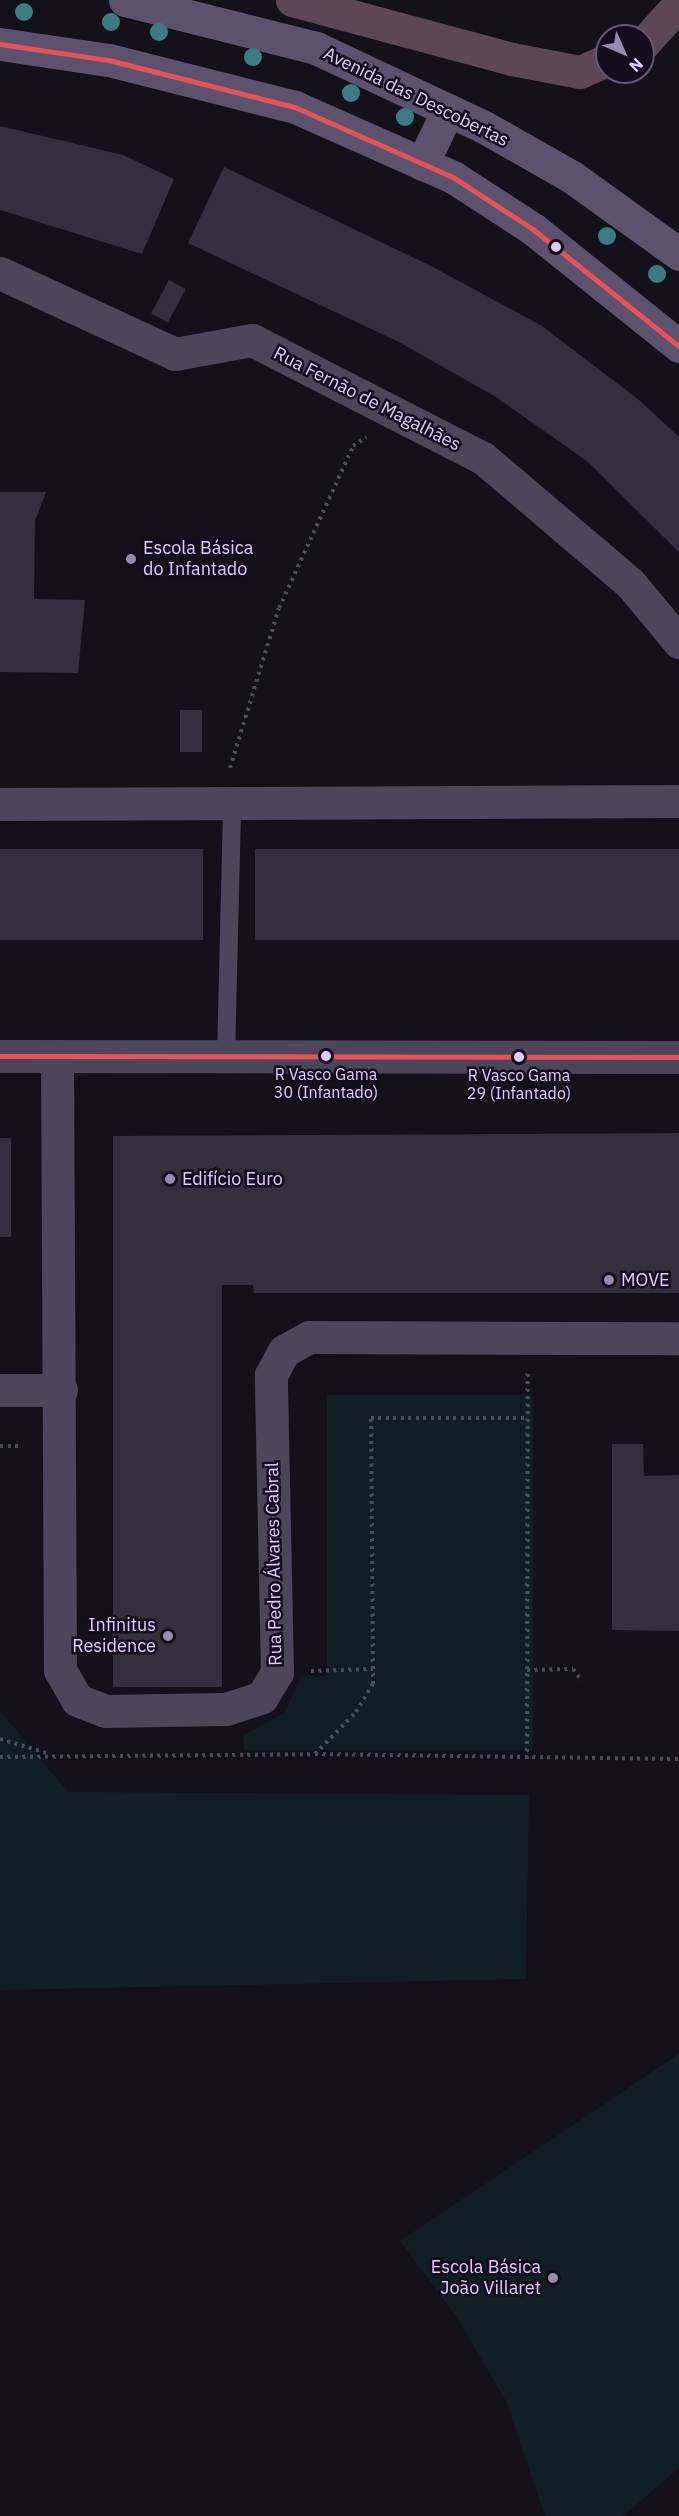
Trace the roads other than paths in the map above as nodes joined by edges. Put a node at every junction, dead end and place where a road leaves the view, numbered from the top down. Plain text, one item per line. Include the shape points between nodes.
1 (125, 0) edge
2 (292, 0) edge
3 (679, 4) edge
4 (655, 31) edge
5 (0, 44) edge
6 (595, 65) edge
7 (448, 110) junction
8 (422, 164) junction
9 (679, 254) edge
10 (0, 273) edge
11 (679, 346) edge
12 (679, 642) edge
13 (679, 801) edge
14 (225, 803) junction
15 (0, 804) edge
16 (0, 1056) edge
17 (57, 1056) junction
18 (226, 1057) junction
19 (679, 1057) edge
20 (679, 1338) edge
21 (0, 1390) edge
22 (61, 1390) junction

1 - 7 main road, Avenida das Descobertas via 316,48
2 - 6 highway via 512,59 580,72
3 - 4 highway
5 - 8 main road via 109,60 295,107
7 - 8 main road
7 - 9 main road, Avenida das Descobertas via 572,177
8 - 11 main road via 533,229
10 - 12 street, Rua Fernão de Magalhães via 175,354 252,340 483,458 630,583
13 - 14 street
14 - 15 street
14 - 18 lane
16 - 17 street
17 - 18 street
17 - 22 street, Rua Pedro Álvares Cabral
18 - 19 street
20 - 22 street, Rua Pedro Álvares Cabral via 309,1336 284,1351 271,1375 278,1672 262,1696 226,1709 105,1711 77,1700 60,1670
21 - 22 street

